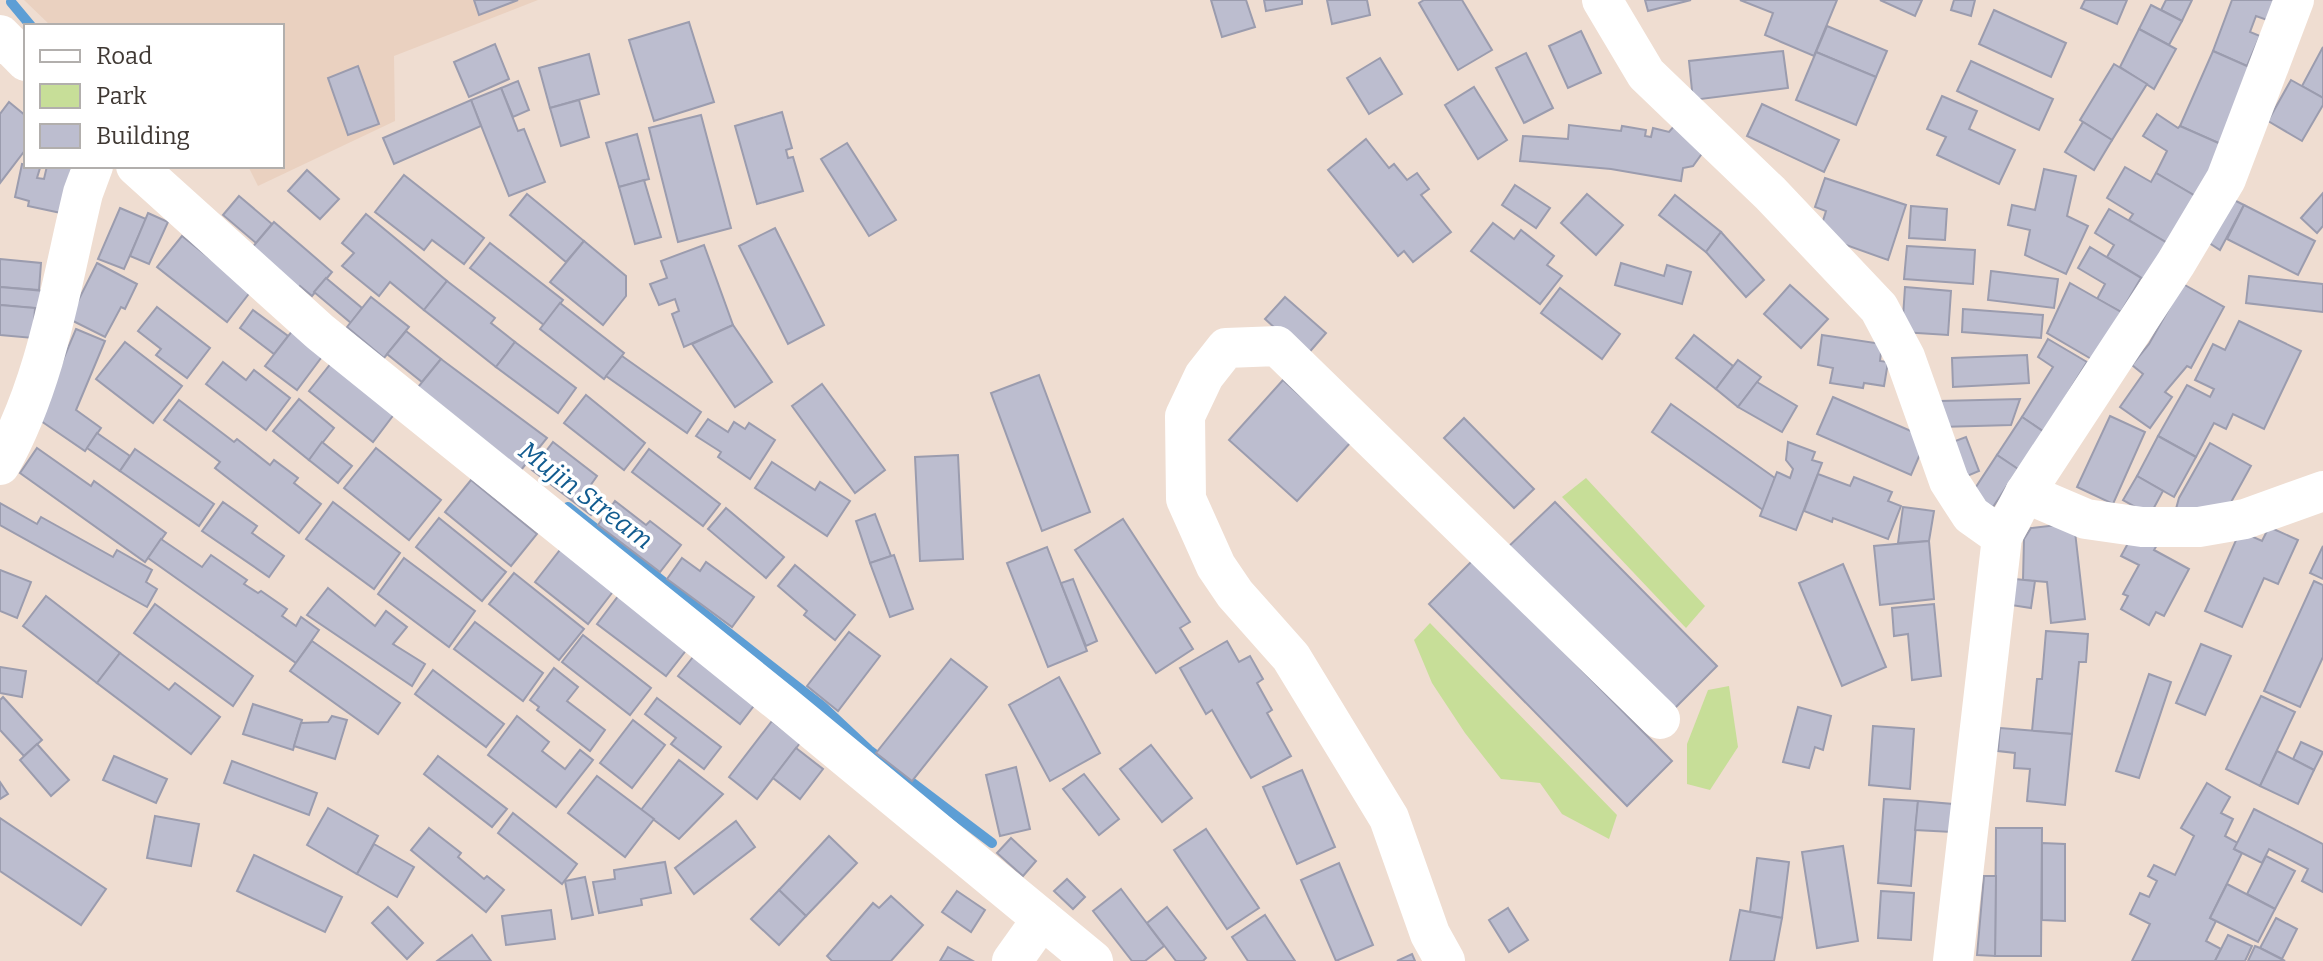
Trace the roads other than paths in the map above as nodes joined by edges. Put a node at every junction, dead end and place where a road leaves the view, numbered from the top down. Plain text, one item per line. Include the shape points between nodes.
1 (1602, 0) edge
2 (2302, 12) edge
3 (0, 35) edge
4 (24, 59) edge
5 (92, 168) edge
6 (138, 168) edge
7 (0, 465) edge
8 (2323, 491) edge
9 (2025, 493) junction
10 (2002, 537) junction
11 (1660, 719) dead end
12 (1042, 919) junction
13 (1438, 948) edge
14 (1012, 961) edge
15 (1093, 961) edge
16 (1953, 961) edge

1 - 10 street via 1646,74 1879,308 1905,357 1949,481 1971,515
2 - 9 street via 2226,179
3 - 4 street
5 - 7 street via 38,377
6 - 12 street via 320,332
8 - 9 street via 2245,519 2199,527 2142,527 2086,519
9 - 10 street
10 - 16 street
11 - 13 street via 1277,346 1226,348 1204,376 1185,416 1186,499 1216,566 1291,657 1389,818
12 - 14 street
12 - 15 street

